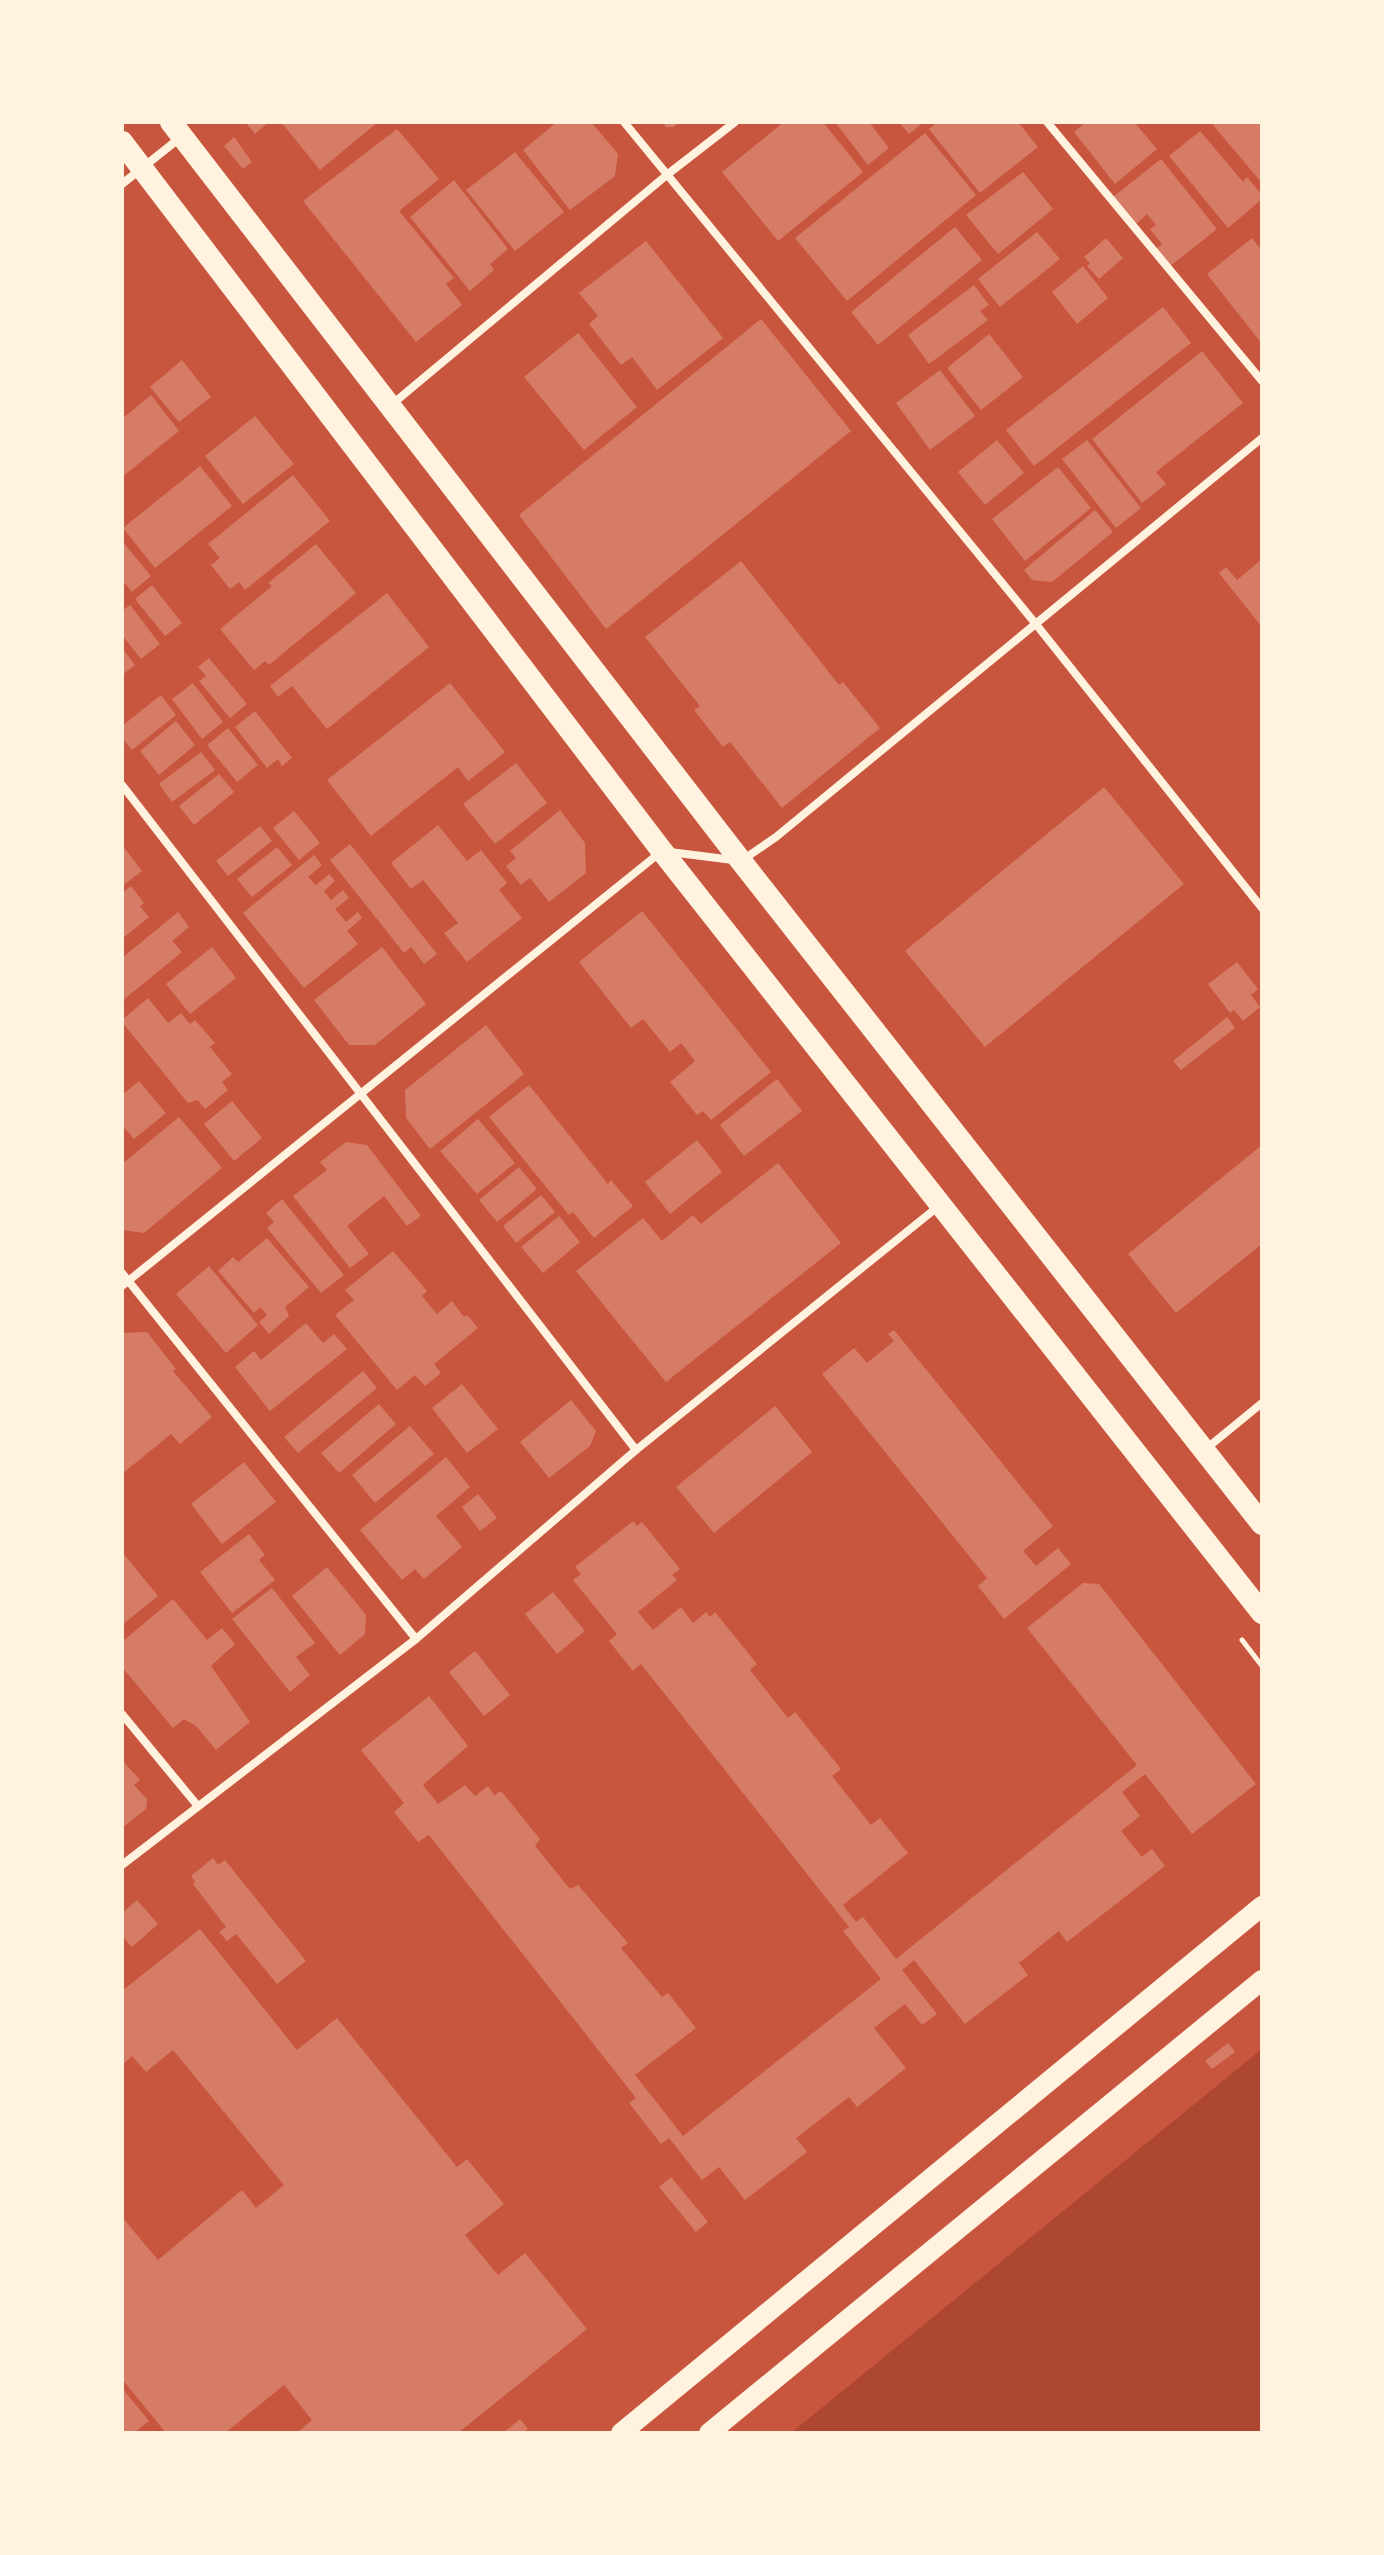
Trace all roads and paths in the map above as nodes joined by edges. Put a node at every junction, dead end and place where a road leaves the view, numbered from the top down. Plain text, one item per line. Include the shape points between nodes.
1 (624, 122) edge
2 (735, 122) edge
3 (1047, 122) edge
4 (176, 129) edge
5 (122, 142) edge
6 (142, 167) junction
7 (668, 174) junction
8 (122, 184) edge
9 (1262, 381) edge
10 (390, 407) junction
11 (1262, 438) edge
12 (1035, 623) junction
13 (122, 785) edge
14 (662, 851) junction
15 (741, 861) junction
16 (1262, 908) edge
17 (360, 1095) junction
18 (940, 1204) junction
19 (124, 1280) edge
20 (1262, 1403) edge
21 (636, 1450) junction
22 (1204, 1450) junction
23 (1262, 1524) edge
24 (1262, 1613) edge
25 (416, 1639) junction
26 (122, 1714) edge
27 (197, 1805) junction
28 (122, 1865) edge
29 (1262, 1906) edge
30 (1262, 1980) edge
31 (621, 2433) edge
32 (709, 2433) edge

1 - 7 street
2 - 7 street
3 - 9 street
4 - 6 street
4 - 10 highway
5 - 6 highway
6 - 8 street
6 - 14 highway
7 - 10 street
7 - 12 street
10 - 15 highway
11 - 12 street
12 - 15 street
12 - 16 street
13 - 17 street
14 - 15 street
14 - 17 street
14 - 18 highway
15 - 22 highway
17 - 19 street
17 - 21 street
18 - 21 street
18 - 24 highway
19 - 25 street
20 - 22 street
21 - 25 street
22 - 23 highway
25 - 27 street
26 - 27 street
27 - 28 street
29 - 31 main road
30 - 32 main road

